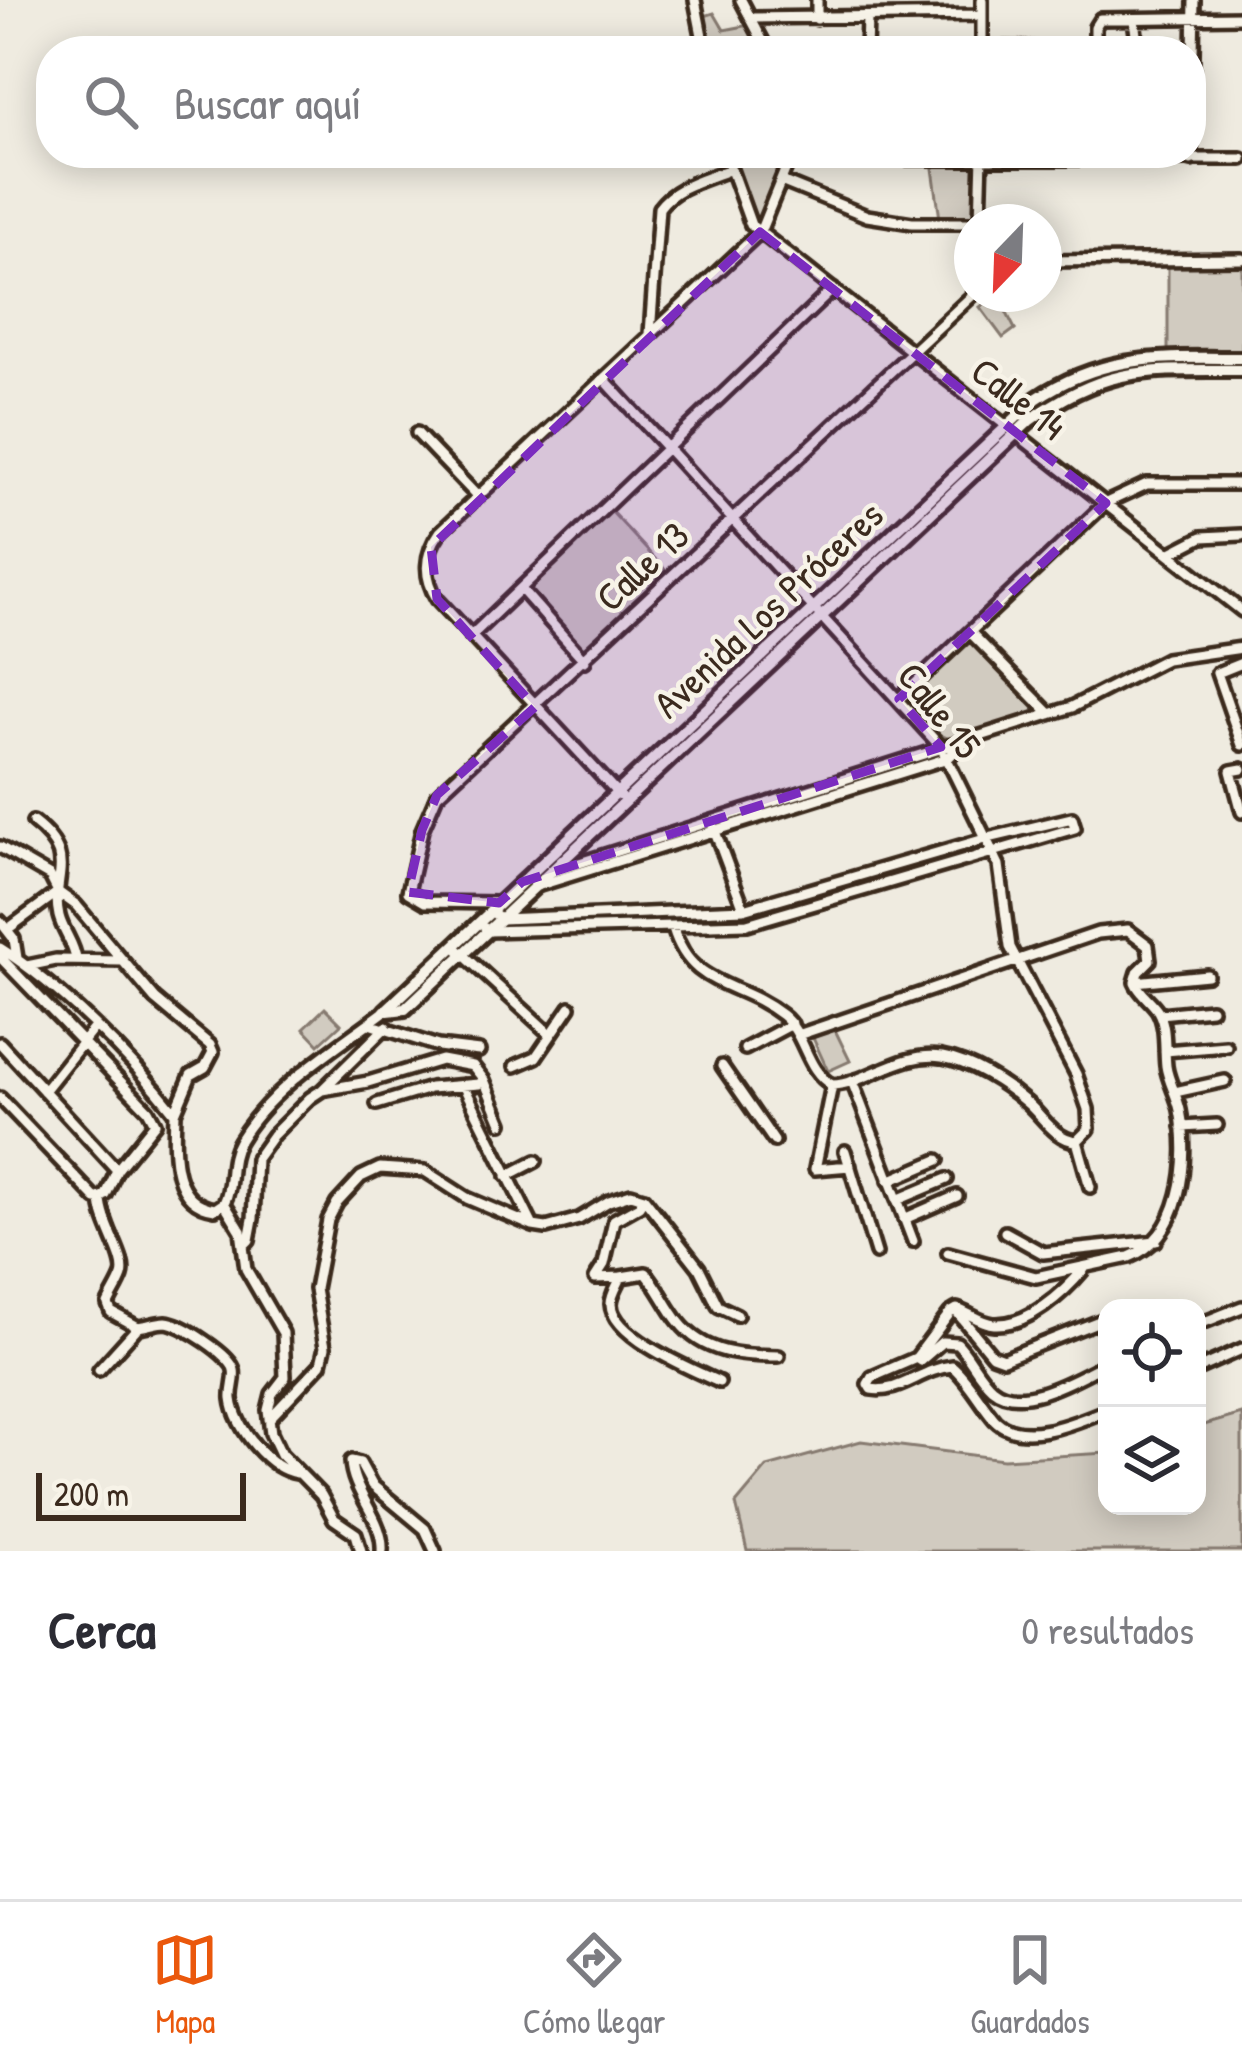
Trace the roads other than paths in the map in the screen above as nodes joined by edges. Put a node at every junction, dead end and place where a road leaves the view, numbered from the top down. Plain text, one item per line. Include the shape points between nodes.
1 (695, 0) edge
2 (741, 0) edge
3 (818, 0) edge
4 (891, 0) edge
5 (982, 0) edge
6 (1194, 0) edge
7 (982, 15) junction
8 (891, 16) junction
9 (1194, 17) junction
10 (1242, 17) edge
11 (750, 18) junction
12 (867, 18) junction
13 (818, 19) junction
14 (1134, 19) junction
15 (702, 36) edge
16 (760, 36) edge
17 (866, 36) edge
18 (982, 36) edge
19 (1096, 36) edge
20 (1136, 36) edge
21 (1194, 36) edge
22 (1242, 159) edge
23 (1206, 160) edge
24 (786, 168) edge
25 (981, 168) edge
26 (728, 170) joint
27 (781, 181) junction
28 (978, 204) edge
29 (954, 222) edge
30 (760, 232) junction
31 (1242, 259) edge
32 (1062, 260) edge
33 (833, 289) junction
34 (955, 312) edge
35 (650, 334) junction
36 (912, 352) junction
37 (1242, 358) edge
38 (1242, 370) edge
39 (604, 379) junction
40 (1011, 429) junction
41 (417, 433) dead end
42 (667, 450) junction
43 (1242, 484) edge
44 (478, 497) junction
45 (1106, 503) junction
46 (733, 521) junction
47 (1242, 535) edge
48 (1171, 553) junction
49 (521, 589) junction
50 (1242, 611) edge
51 (817, 612) junction
52 (970, 632) junction
53 (471, 636) junction
54 (1242, 648) edge
55 (585, 661) junction
56 (1242, 664) edge
57 (899, 699) junction
58 (535, 707) junction
59 (1050, 714) junction
60 (962, 744) junction
61 (1242, 745) edge
62 (940, 747) junction
63 (948, 758) junction
64 (1237, 770) edge
65 (621, 797) junction
66 (1242, 812) edge
67 (33, 822) dead end
68 (714, 826) junction
69 (988, 838) junction
70 (0, 847) edge
71 (993, 850) junction
72 (547, 868) junction
73 (532, 881) junction
74 (58, 892) junction
75 (397, 898) dead end
76 (422, 901) junction
77 (744, 908) junction
78 (497, 911) junction
79 (4, 925) edge
80 (484, 926) junction
81 (95, 928) junction
82 (673, 928) junction
83 (459, 950) junction
84 (75, 955) junction
85 (4, 956) edge
86 (123, 961) junction
87 (1017, 962) junction
88 (28, 966) junction
89 (1207, 975) dead end
90 (1135, 982) junction
91 (570, 1007) dead end
92 (1211, 1009) dead end
93 (385, 1011) joint
94 (1160, 1014) junction
95 (369, 1024) junction
96 (386, 1027) junction
97 (94, 1028) junction
98 (795, 1030) junction
99 (551, 1035) junction
100 (83, 1040) junction
101 (0, 1043) edge
102 (1226, 1046) dead end
103 (745, 1049) dead end
104 (479, 1051) dead end
105 (1165, 1051) junction
106 (13, 1058) junction
107 (105, 1064) junction
108 (514, 1066) dead end
109 (722, 1066) dead end
110 (0, 1068) edge
111 (137, 1070) junction
112 (484, 1080) junction
113 (852, 1081) junction
114 (1225, 1081) dead end
115 (463, 1085) junction
116 (832, 1085) junction
117 (322, 1090) junction
118 (44, 1091) junction
119 (1175, 1092) junction
120 (0, 1098) edge
121 (376, 1104) dead end
122 (176, 1113) junction
123 (502, 1123) dead end
124 (1216, 1125) dead end
125 (1183, 1127) junction
126 (774, 1141) dead end
127 (1074, 1141) junction
128 (845, 1151) dead end
129 (938, 1160) dead end
130 (536, 1161) dead end
131 (850, 1166) junction
132 (117, 1170) junction
133 (507, 1176) junction
134 (947, 1179) dead end
135 (889, 1181) junction
136 (1090, 1187) dead end
137 (957, 1196) dead end
138 (644, 1198) junction
139 (101, 1199) junction
140 (896, 1200) junction
141 (224, 1203) junction
142 (904, 1219) junction
143 (533, 1226) junction
144 (1005, 1232) dead end
145 (1156, 1240) junction
146 (914, 1241) dead end
147 (243, 1246) junction
148 (876, 1253) dead end
149 (948, 1253) dead end
150 (1087, 1266) junction
151 (621, 1277) junction
152 (1242, 1307) edge
153 (955, 1310) junction
154 (737, 1315) dead end
155 (1206, 1321) edge
156 (1098, 1322) edge
157 (138, 1327) junction
158 (1242, 1349) edge
159 (779, 1356) dead end
160 (916, 1358) junction
161 (1206, 1366) edge
162 (1098, 1367) edge
163 (98, 1370) dead end
164 (719, 1382) dead end
165 (1098, 1413) edge
166 (269, 1419) junction
167 (297, 1474) junction
168 (361, 1551) edge
169 (382, 1551) edge
170 (435, 1551) edge

1 - 15 street
2 - 11 street
3 - 13 street
4 - 8 street
5 - 7 street
6 - 9 street
7 - 8 street
7 - 18 street
8 - 12 street
9 - 10 street
9 - 14 street
9 - 21 street
11 - 13 street
11 - 16 street
12 - 13 street
12 - 17 street
14 - 19 street via 1098,20
14 - 20 street
22 - 23 street
24 - 27 street
25 - 28 street
26 - 30 street
26 - 35 street via 659,208
27 - 29 street via 867,216
27 - 30 street
30 - 33 street, Calle 14
30 - 35 street
31 - 32 street
33 - 36 street, Calle 14
33 - 42 street
34 - 36 street, Calle 13
35 - 39 street
36 - 40 street, Calle 14
36 - 46 street, Calle 13
37 - 40 main road, Avenida Los Próceres via 1104,366 1058,386
38 - 40 main road, Avenida Los Próceres via 1109,378
39 - 42 street, Calle 15
39 - 44 street
40 - 45 street, Calle 14
40 - 51 main road, Avenida Los Próceres
41 - 44 street
42 - 46 street, Calle 15
42 - 49 street
43 - 45 street via 1147,484
44 - 53 street via 435,540 427,566 430,589
45 - 48 street, Calle 14
45 - 52 street
46 - 51 street, Calle 15
46 - 55 street, Calle 13
47 - 48 street via 1202,537
48 - 50 street, Calle 14
49 - 53 street
49 - 55 street
51 - 57 street, Calle 15
51 - 65 main road, Avenida Los Próceres
52 - 57 street
52 - 59 street
53 - 58 street
54 - 59 street via 1166,659
55 - 58 street, Calle 13
56 - 61 street via 1216,673
57 - 62 street, Calle 15
58 - 65 street
58 - 76 street, Calle 13 via 437,795 408,892
59 - 60 street
60 - 62 street
60 - 63 street
62 - 63 street, Calle 15
62 - 68 street
63 - 68 street
63 - 69 street, Calle 15
64 - 66 street
65 - 72 main road, Avenida Los Próceres
67 - 74 street via 59,854
68 - 72 street
68 - 73 street
68 - 77 street
69 - 71 street, Calle 15
69 - 71 street via 1074,823
69 - 77 street
70 - 74 street via 50,876
71 - 82 street via 751,923
71 - 87 street, Calle 15
72 - 73 main road, Avenida Los Próceres
73 - 78 main road, Avenida Los Próceres
74 - 79 street
74 - 81 street
74 - 84 street
75 - 76 street
76 - 78 street
77 - 78 street
78 - 80 main road, Avenida Los Próceres
79 - 85 street
80 - 82 street
80 - 83 main road, Avenida Los Próceres
81 - 84 street
81 - 86 street
82 - 98 street via 690,965
83 - 93 main road, Avenida Los Próceres via 405,1009
83 - 99 street
84 - 86 street
84 - 88 street
85 - 88 street
85 - 100 street
86 - 122 street via 213,1052 190,1076
87 - 90 street via 1128,930 1150,952
87 - 98 street
87 - 127 street, Calle 15 via 1087,1103 1089,1129
88 - 97 street
89 - 90 street
90 - 94 street
91 - 99 street
92 - 94 street
93 - 95 street, Avenida Los Próceres
94 - 105 street
95 - 96 street
95 - 141 street, Avenida Los Próceres via 255,1119 232,1155
96 - 104 street
96 - 117 street
97 - 100 street
97 - 111 street
98 - 103 street
98 - 116 street
99 - 108 street via 536,1057
100 - 107 street
100 - 118 street
101 - 106 street
102 - 105 street
105 - 119 street
106 - 110 street
106 - 118 street
107 - 111 street
107 - 132 street via 155,1123
109 - 126 street
111 - 122 street
112 - 115 street
112 - 117 street via 473,1066 441,1060
112 - 123 street
113 - 116 street
113 - 127 street via 942,1057 1010,1089
113 - 135 street
114 - 119 street
115 - 121 street
115 - 133 street
116 - 131 street via 814,1169
117 - 147 street via 256,1159
118 - 132 street
119 - 125 street
120 - 139 street
122 - 141 street via 182,1188 202,1208
124 - 125 street
125 - 145 street via 1177,1197
127 - 136 street
128 - 131 street
129 - 135 street
130 - 133 street
131 - 148 street
132 - 139 street
133 - 143 street
134 - 140 street
135 - 140 street
137 - 142 street
138 - 143 street via 631,1194 562,1225
138 - 151 street via 614,1220 594,1277
138 - 154 street via 718,1306
139 - 157 street via 104,1227 123,1263 108,1304
140 - 142 street
141 - 147 street
142 - 146 street
143 - 166 street via 425,1171 380,1168 361,1177 328,1220 315,1289 325,1347 320,1364
144 - 145 street via 1043,1253
145 - 150 street via 1129,1257
147 - 166 street via 246,1269 283,1334 285,1377 272,1394
149 - 150 street via 1036,1277
150 - 153 street via 1044,1307 1009,1322
151 - 159 street via 646,1273 682,1326 713,1348
151 - 164 street via 614,1318 640,1341
152 - 155 street
153 - 156 street via 1003,1359
153 - 160 street
157 - 163 street
157 - 167 street via 180,1326 227,1359 235,1373 232,1405 248,1435 273,1463
158 - 161 street
160 - 162 street via 942,1342 957,1343 998,1393 1020,1396
160 - 165 street via 872,1377 871,1389 886,1391 952,1366 1012,1431 1057,1428
166 - 167 street
167 - 168 street via 356,1534
169 - 170 street via 351,1462 360,1462 372,1485 425,1529

